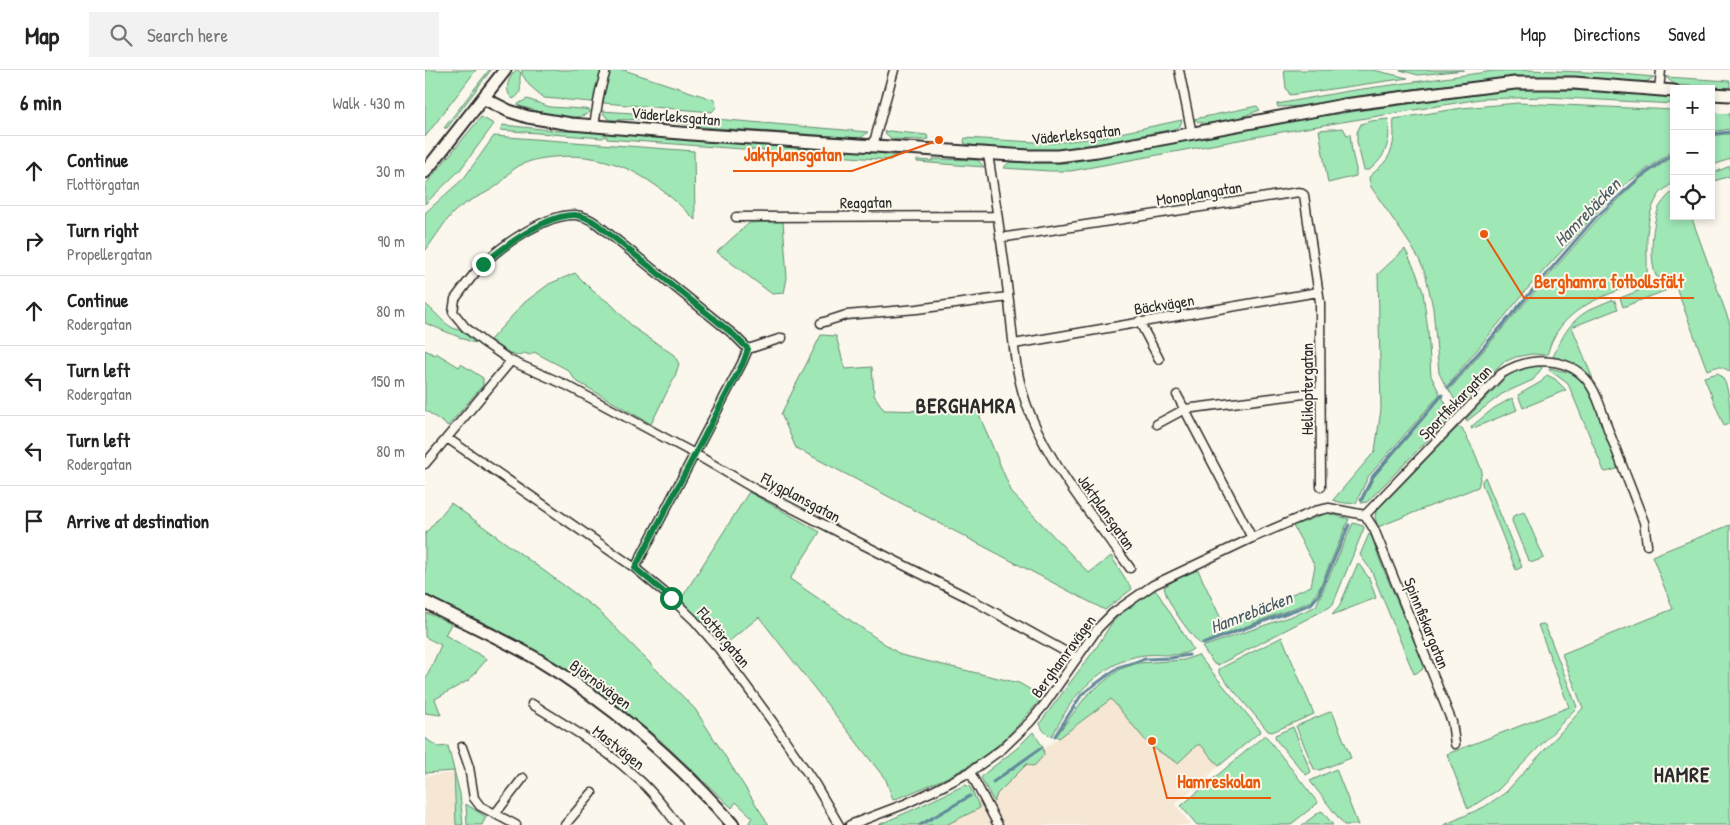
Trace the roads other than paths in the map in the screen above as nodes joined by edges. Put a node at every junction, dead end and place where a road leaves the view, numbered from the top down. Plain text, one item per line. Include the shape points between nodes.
1 (505, 70) edge
2 (606, 70) edge
3 (894, 70) edge
4 (1179, 70) edge
5 (1661, 70) edge
6 (1659, 90) junction
7 (1670, 91) edge
8 (1715, 94) edge
9 (1730, 95) edge
10 (483, 98) junction
11 (594, 125) junction
12 (1192, 134) junction
13 (873, 146) junction
14 (988, 154) junction
15 (425, 172) edge
16 (996, 216) junction
17 (736, 218) dead end
18 (1000, 238) junction
19 (1318, 292) junction
20 (1008, 297) junction
21 (1139, 322) junction
22 (821, 323) dead end
23 (782, 338) dead end
24 (1014, 344) junction
25 (748, 349) junction
26 (1159, 359) dead end
27 (511, 361) junction
28 (1320, 392) junction
29 (1177, 395) dead end
30 (1185, 409) junction
31 (1157, 424) dead end
32 (447, 438) junction
33 (695, 454) junction
34 (425, 464) edge
35 (1321, 487) dead end
36 (1365, 515) junction
37 (1252, 538) junction
38 (1647, 545) dead end
39 (635, 568) junction
40 (1130, 568) dead end
41 (425, 602) edge
42 (1077, 658) junction
43 (532, 704) dead end
44 (1455, 744) dead end
45 (462, 747) dead end
46 (970, 772) junction
47 (523, 778) dead end
48 (592, 793) dead end
49 (495, 814) junction
50 (516, 825) edge
51 (565, 825) edge
52 (678, 825) edge
53 (733, 825) edge
54 (839, 825) edge
55 (850, 825) edge
56 (998, 825) edge

1 - 10 street
2 - 11 street
3 - 13 street
4 - 12 street
5 - 6 street
6 - 7 street, Väderleksgatan
6 - 12 street, Väderleksgatan via 1574,83 1515,83 1344,105
8 - 9 street
10 - 11 street, Väderleksgatan via 509,111 549,122
10 - 15 street
11 - 13 street, Väderleksgatan
12 - 14 street, Väderleksgatan via 1059,156
13 - 14 street, Väderleksgatan
14 - 16 street, Jaktplansgatan
16 - 17 street, Reagatan
16 - 18 street, Jaktplansgatan
18 - 19 street, Monoplangatan via 1299,192 1306,200
18 - 20 street, Jaktplansgatan
19 - 21 street, Bäckvägen
19 - 28 street, Helikoptergatan
20 - 22 street via 845,315
20 - 24 street, Jaktplansgatan
21 - 24 street, Bäckvägen
21 - 26 street
23 - 25 street
24 - 40 street, Jaktplansgatan via 1023,394 1041,439
25 - 27 street, Flygplansgatan via 597,224 586,217 574,215 544,223 504,246 483,264 455,299 453,312 465,327
25 - 33 street
27 - 32 street
27 - 33 street, Flygplansgatan via 566,385
28 - 30 street
28 - 35 street, Helikoptergatan
29 - 30 street
30 - 31 street
30 - 37 street
32 - 34 street
32 - 39 street, Flottörgatan
33 - 39 street
33 - 42 street, Flygplansgatan via 755,489 965,596
36 - 37 street, Berghamravägen via 1329,508 1315,510
36 - 38 street, Sportfiskargatan via 1501,374 1520,364 1544,361 1574,369 1591,386 1644,522
36 - 44 street, Spinnfiskargatan via 1374,529 1452,722
37 - 42 street, Berghamravägen via 1131,598 1099,628
39 - 54 street, Flottörgatan via 694,620 719,649 781,734
41 - 53 street, Björnövägen via 538,660 585,691 672,761
42 - 46 street, Berghamravägen via 1031,722 1002,750
43 - 52 street, Mastvägen via 611,755 639,779
45 - 49 street via 469,767 473,798
46 - 55 street, Berghamravägen via 905,804
46 - 56 street
47 - 49 street
48 - 51 street
49 - 50 street

